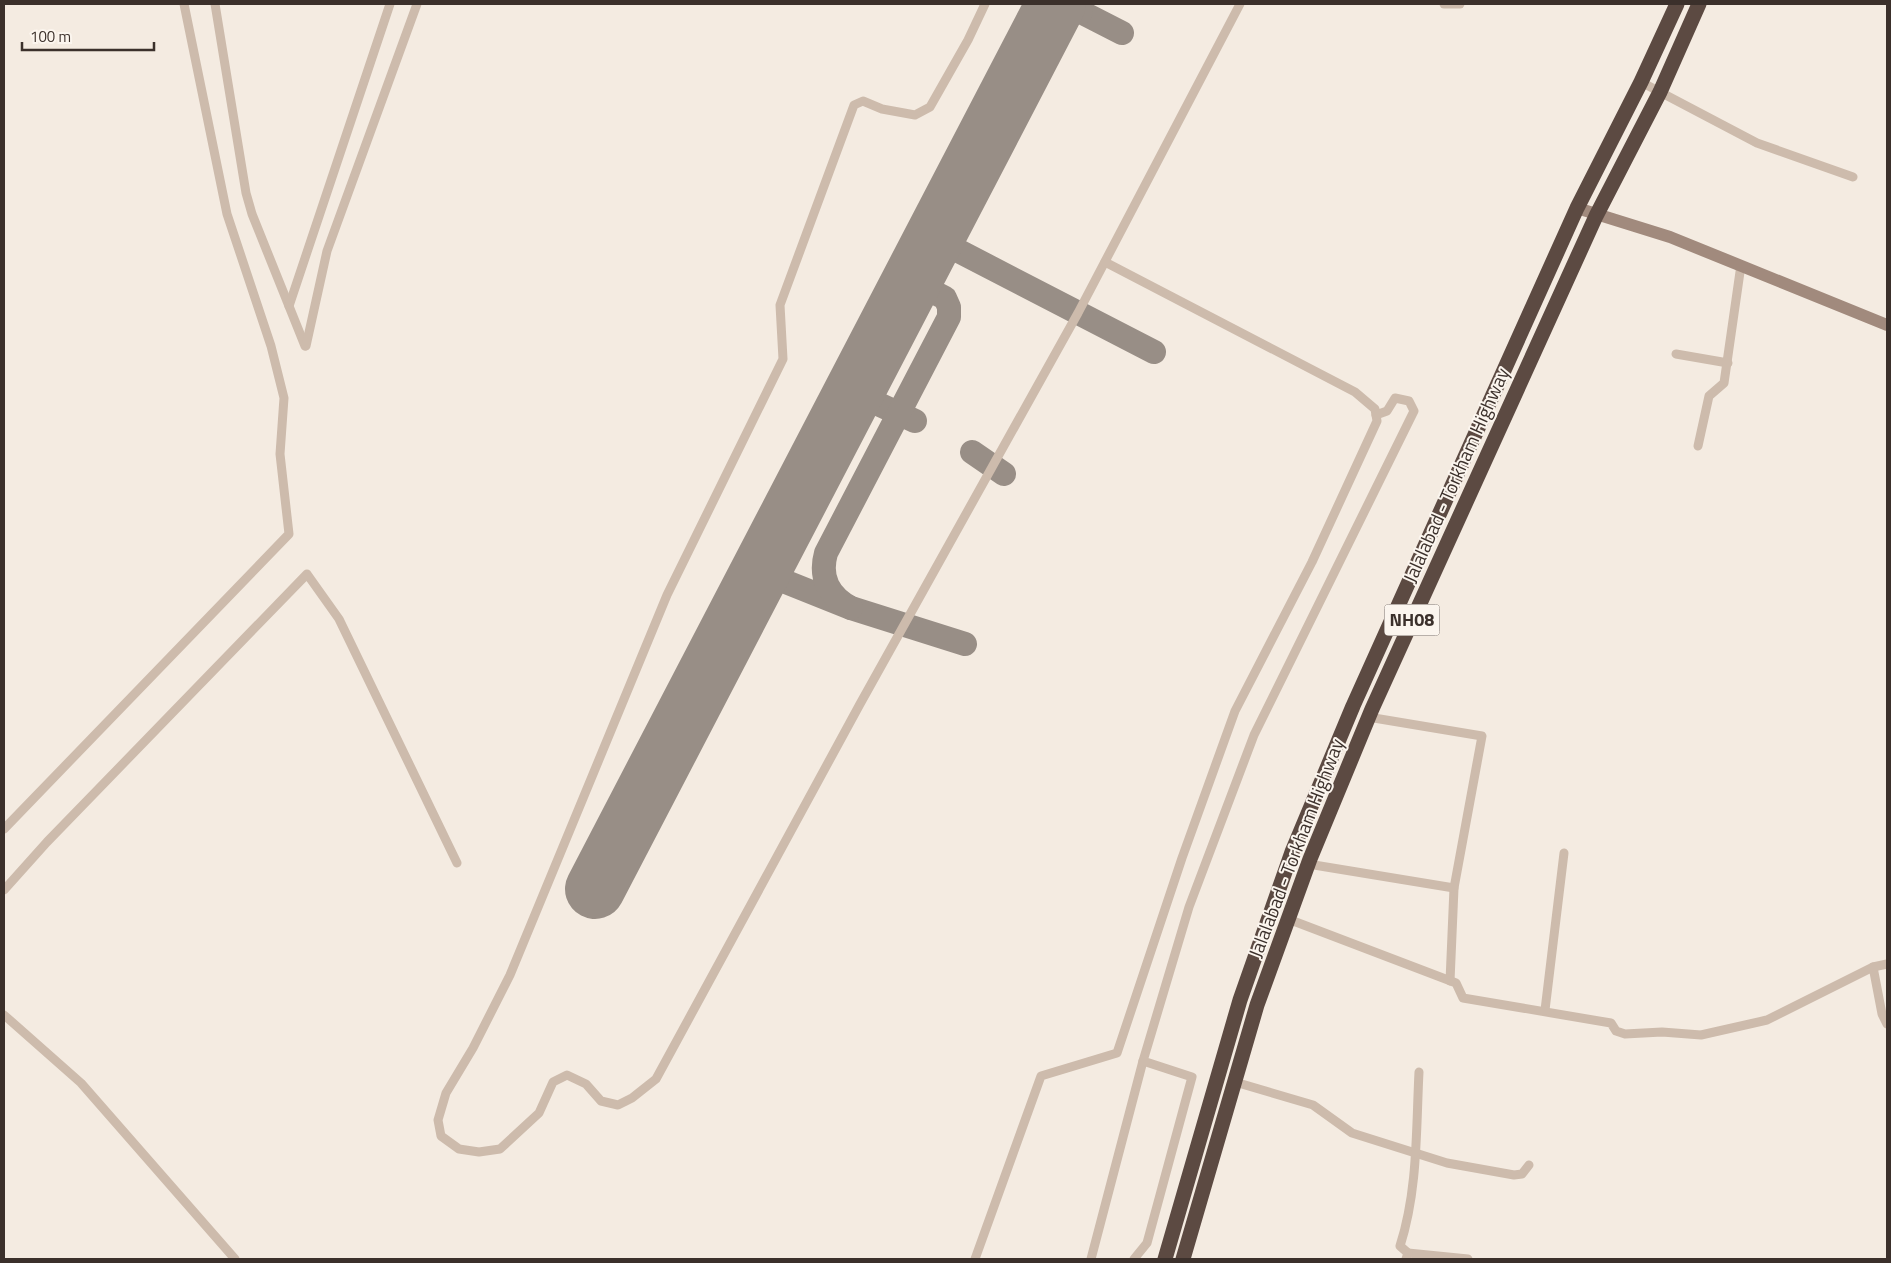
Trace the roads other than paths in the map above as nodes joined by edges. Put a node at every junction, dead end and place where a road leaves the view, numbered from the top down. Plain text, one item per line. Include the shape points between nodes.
1 (184, 4) edge
2 (215, 4) edge
3 (390, 4) edge
4 (417, 4) edge
5 (985, 4) edge
6 (1240, 4) edge
7 (1444, 4) edge
8 (1460, 4) edge
9 (1677, 4) edge
10 (1699, 4) edge
11 (1642, 82) junction
12 (1660, 92) junction
13 (1854, 177) dead end
14 (1577, 208) junction
15 (1596, 216) junction
16 (1105, 262) junction
17 (1741, 265) junction
18 (290, 306) junction
19 (1887, 326) edge
20 (1676, 354) dead end
21 (1728, 363) junction
22 (1376, 415) junction
23 (1698, 446) dead end
24 (1368, 717) junction
25 (4, 829) edge
26 (1564, 853) dead end
27 (457, 863) dead end
28 (1308, 864) junction
29 (1454, 888) junction
30 (4, 890) edge
31 (1288, 919) junction
32 (1887, 964) edge
33 (1873, 967) junction
34 (1450, 981) junction
35 (1545, 1010) junction
36 (4, 1014) edge
37 (1887, 1024) edge
38 (1143, 1061) junction
39 (1419, 1072) dead end
40 (1235, 1082) junction
41 (1415, 1153) junction
42 (1529, 1165) dead end
43 (1407, 1256) edge
44 (1448, 1258) edge
45 (236, 1259) edge
46 (975, 1259) edge
47 (1091, 1259) edge
48 (1134, 1259) edge
49 (1165, 1259) edge
50 (1183, 1259) edge
51 (1468, 1259) edge

1 - 25 street via 227,214 271,346 284,398 280,454 289,534
2 - 18 street via 246,193
3 - 18 street
4 - 18 street via 327,251 306,346
5 - 16 street via 930,106 915,115 882,109 862,101 854,106 780,305 783,359 667,595 510,975 446,1093 438,1120 441,1136 458,1150 500,1149 539,1112 554,1082 567,1075 586,1084 601,1101 618,1105 656,1079
6 - 16 street
7 - 8 street
9 - 11 highway, Jalalabad - Torkham Highway / NH08
10 - 12 highway, Jalalabad - Torkham Highway / NH08
11 - 12 street
11 - 14 highway, Jalalabad - Torkham Highway / NH08
12 - 13 street via 1757,143
12 - 15 highway, Jalalabad - Torkham Highway / NH08
14 - 15 street
14 - 49 highway, Jalalabad - Torkham Highway / NH08 via 1353,706 1292,852 1240,1000
15 - 17 street via 1670,237
15 - 24 highway, Jalalabad - Torkham Highway / NH08
16 - 22 street via 1355,392 1375,409
17 - 19 street
17 - 21 street
20 - 21 street
21 - 23 street via 1724,383 1709,396
22 - 38 street via 1387,411 1395,398 1409,401 1414,412 1254,735 1189,907
22 - 46 street via 1377,421 1364,454 1235,711 1117,1053 1041,1076
24 - 28 highway, Jalalabad - Torkham Highway / NH08
24 - 29 street via 1482,736
26 - 35 street
27 - 30 street via 339,619 307,574
28 - 29 street
28 - 31 highway, Jalalabad - Torkham Highway / NH08
29 - 34 street
31 - 34 street
31 - 40 highway, Jalalabad - Torkham Highway / NH08 via 1257,1006
32 - 33 street
33 - 35 street via 1767,1020 1701,1035 1625,1034 1616,1032 1611,1023
33 - 37 street
34 - 35 street via 1456,983 1463,998
36 - 45 street via 81,1083
38 - 47 street
38 - 48 street via 1192,1076 1147,1243
39 - 41 street
40 - 41 street via 1313,1105 1352,1133
40 - 50 highway, Jalalabad - Torkham Highway / NH08
41 - 42 street via 1447,1163 1514,1175 1522,1174
41 - 43 street via 1410,1211 1400,1246
43 - 44 street
44 - 51 street

